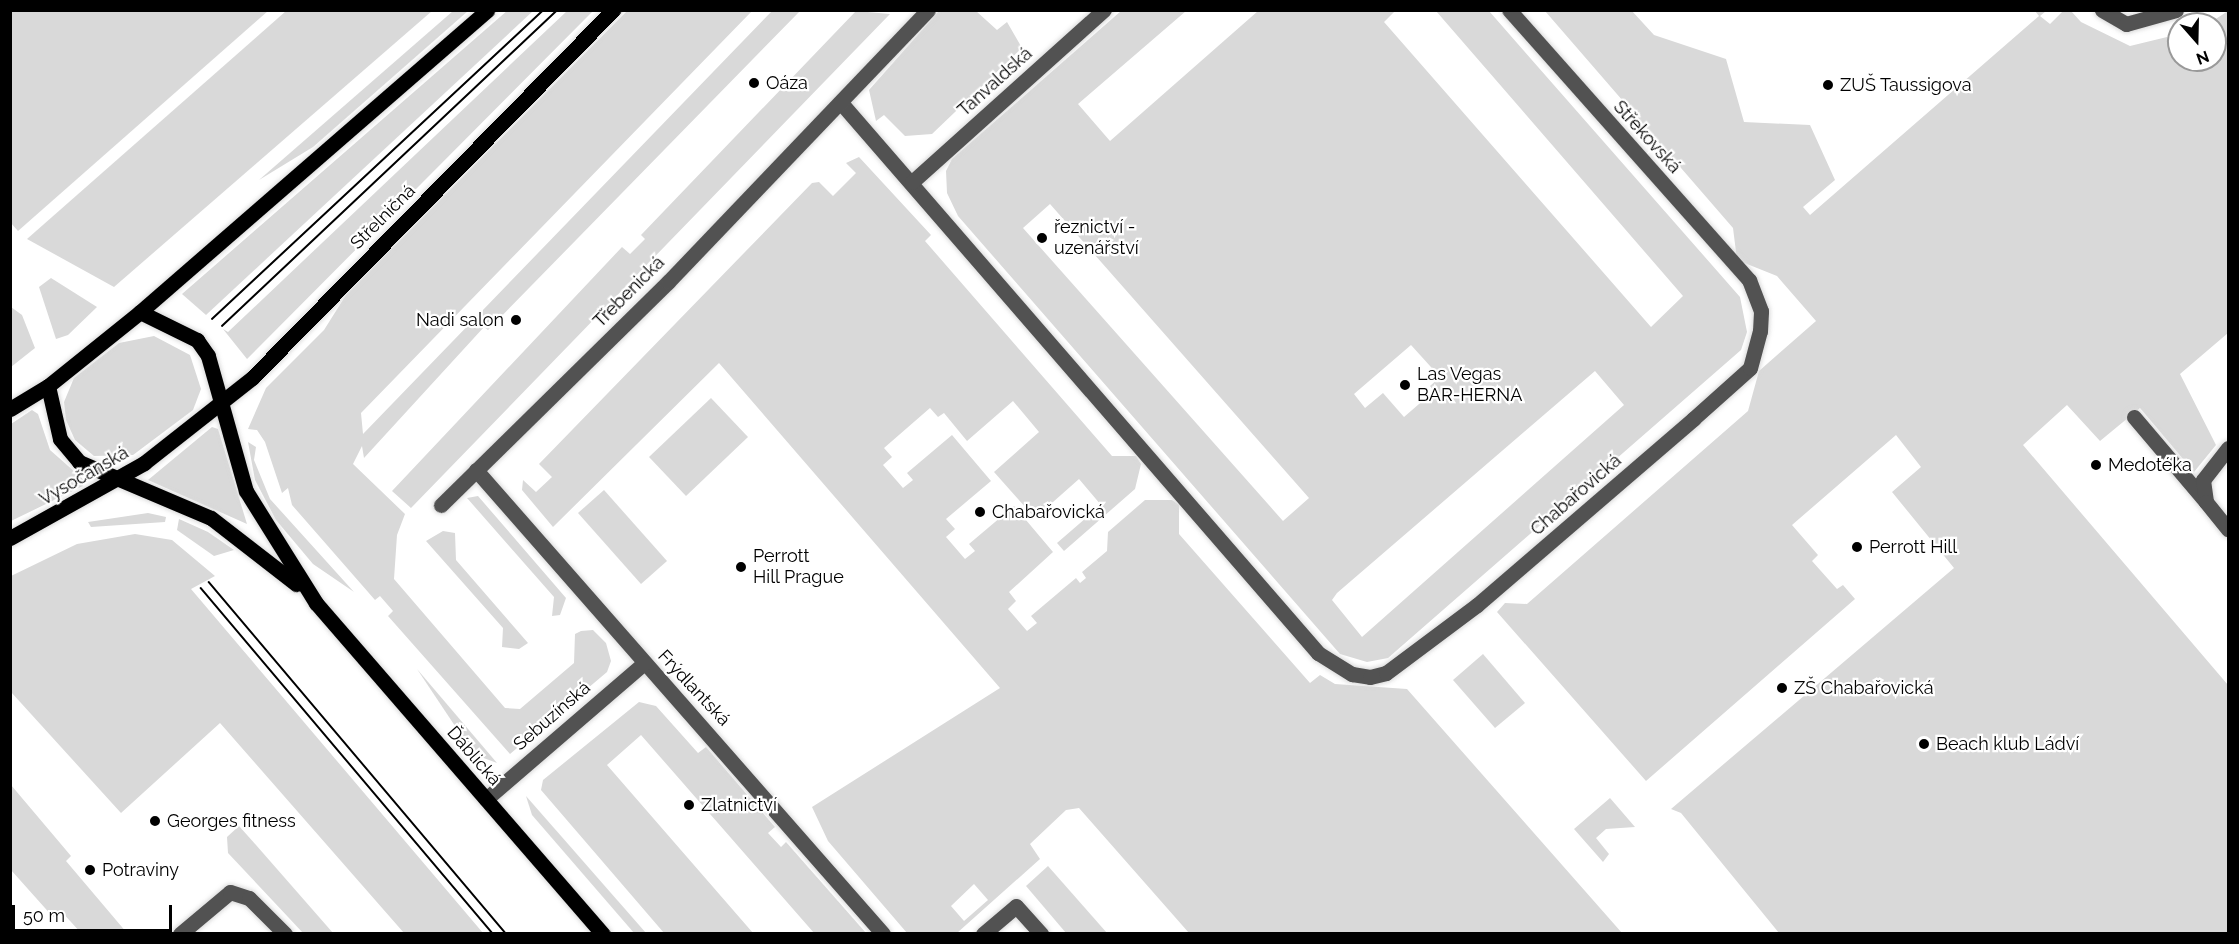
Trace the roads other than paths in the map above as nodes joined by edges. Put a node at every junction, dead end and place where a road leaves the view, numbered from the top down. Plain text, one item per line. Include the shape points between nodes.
1 (487, 10) edge
2 (613, 10) edge
3 (928, 10) edge
4 (1104, 10) edge
5 (1509, 10) edge
6 (2102, 10) edge
7 (2176, 10) edge
8 (842, 104) junction
9 (912, 182) junction
10 (1755, 291) joint
11 (140, 312) junction
12 (48, 386) junction
13 (223, 402) junction
14 (10, 409) edge
15 (2134, 417) dead end
16 (173, 443) joint
17 (2229, 448) edge
18 (476, 470) junction
19 (117, 481) junction
20 (2206, 502) junction
21 (441, 505) dead end
22 (2229, 529) edge
23 (10, 538) edge
24 (316, 603) junction
25 (644, 663) junction
26 (486, 799) junction
27 (180, 933) edge
28 (285, 933) edge
29 (602, 933) edge
30 (883, 933) edge
31 (983, 933) edge
32 (1041, 933) edge

1 - 11 main road
2 - 13 main road, Střelničná
3 - 8 street, Třebenická
4 - 9 street, Tanvaldská
5 - 10 street, Střekovská
6 - 7 street via 2126,24
8 - 9 street
8 - 18 street, Třebenická
9 - 10 street, Chabařovická via 1318,653 1352,674 1386,673 1477,606 1750,368 1760,331
11 - 12 main road
11 - 13 main road via 197,340 208,356
12 - 14 main road
12 - 19 main road via 54,425 67,451
13 - 16 main road, Střelničná
13 - 24 main road via 246,490
15 - 20 street
16 - 19 main road, Vysočanská
17 - 20 street via 2203,480
18 - 21 street, Třebenická
18 - 25 street, Frýdlantská
19 - 23 main road, Vysočanská
19 - 24 main road via 211,518 255,547
20 - 22 street
24 - 26 main road, Ďáblická
25 - 26 street, Sebuzínská
25 - 30 street, Frýdlantská
26 - 29 main road, Ďáblická
27 - 28 street via 230,892 249,898
31 - 32 street via 1016,906

